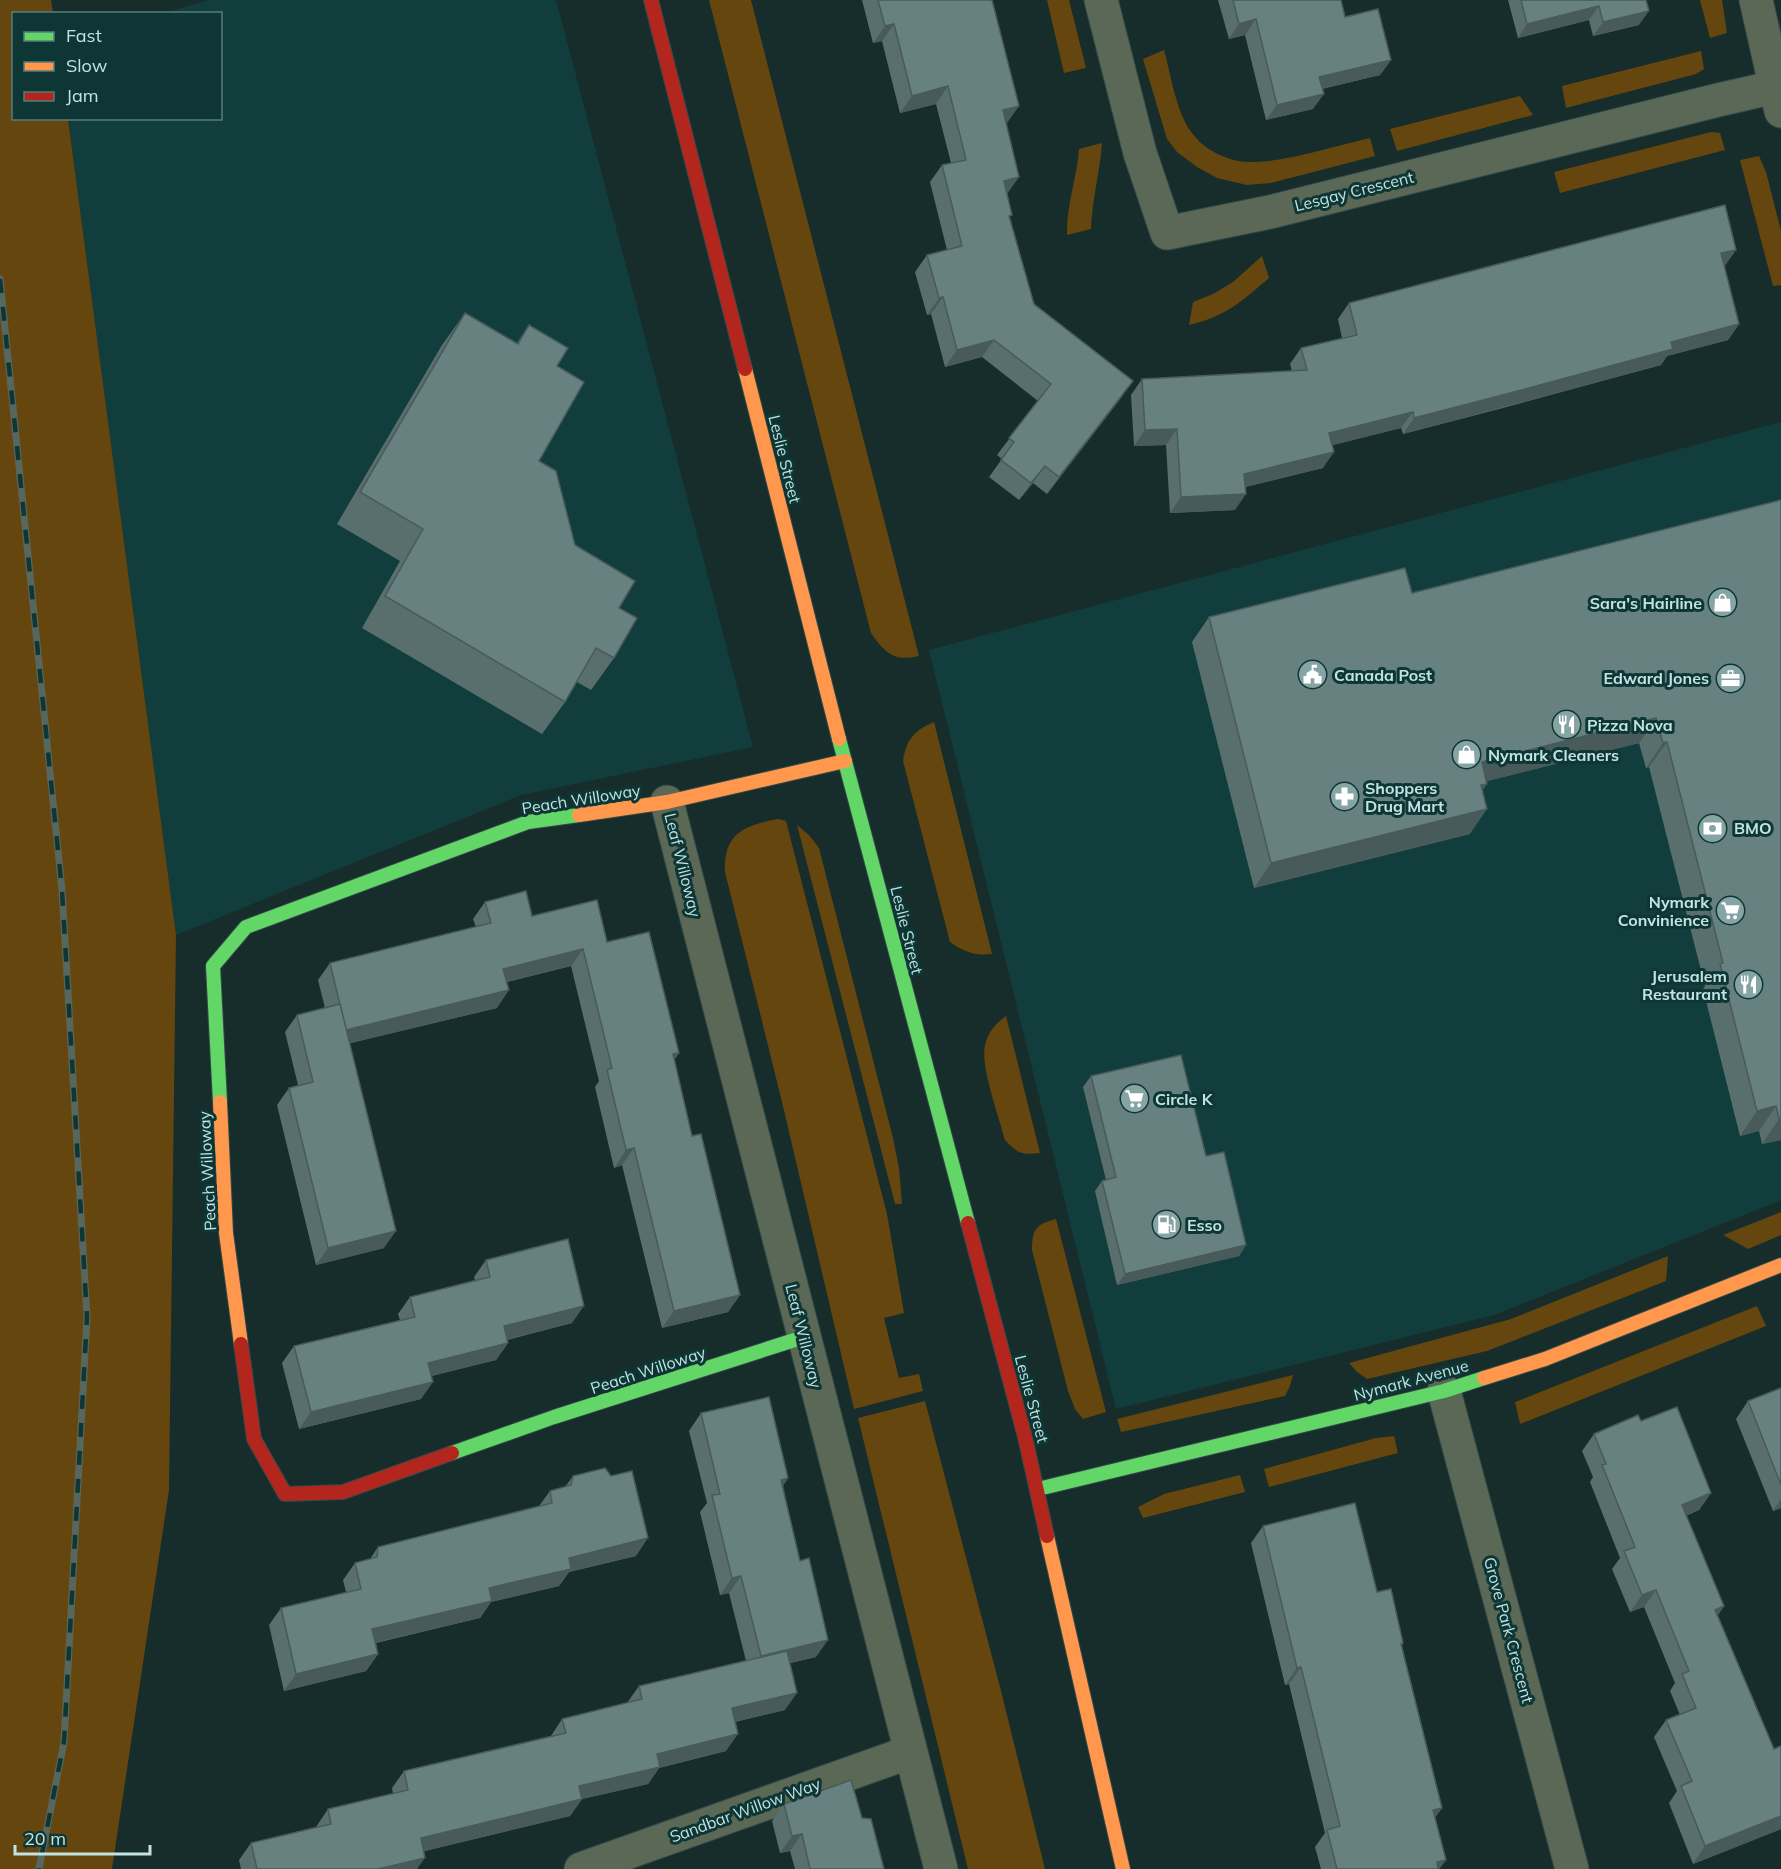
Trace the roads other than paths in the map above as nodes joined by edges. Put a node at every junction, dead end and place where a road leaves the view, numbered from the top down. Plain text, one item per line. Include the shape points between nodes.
1 (651, 0) edge
2 (1101, 0) edge
3 (1756, 0) edge
4 (1778, 99) edge
5 (845, 761) junction
6 (667, 802) junction
7 (1781, 1265) edge
8 (804, 1337) junction
9 (1444, 1391) junction
10 (1038, 1489) junction
11 (910, 1752) junction
12 (581, 1869) edge
13 (941, 1869) edge
14 (1123, 1869) edge
15 (1572, 1869) edge

1 - 5 street, Leslie Street
2 - 4 street, Lesgay Crescent via 1140,153 1167,233
3 - 4 street
5 - 6 street, Peach Willoway
5 - 10 street, Leslie Street
6 - 8 street, Leaf Willoway
6 - 8 street, Peach Willoway via 528,822 246,927 213,966 226,1233 254,1439 285,1494 343,1492 554,1417
7 - 9 street, Nymark Avenue via 1545,1359
8 - 11 street, Leaf Willoway
9 - 10 street, Nymark Avenue
9 - 15 street, Grove Park Crescent
10 - 14 street, Leslie Street
11 - 12 street, Sandbar Willow Way
11 - 13 street, Leaf Willoway

